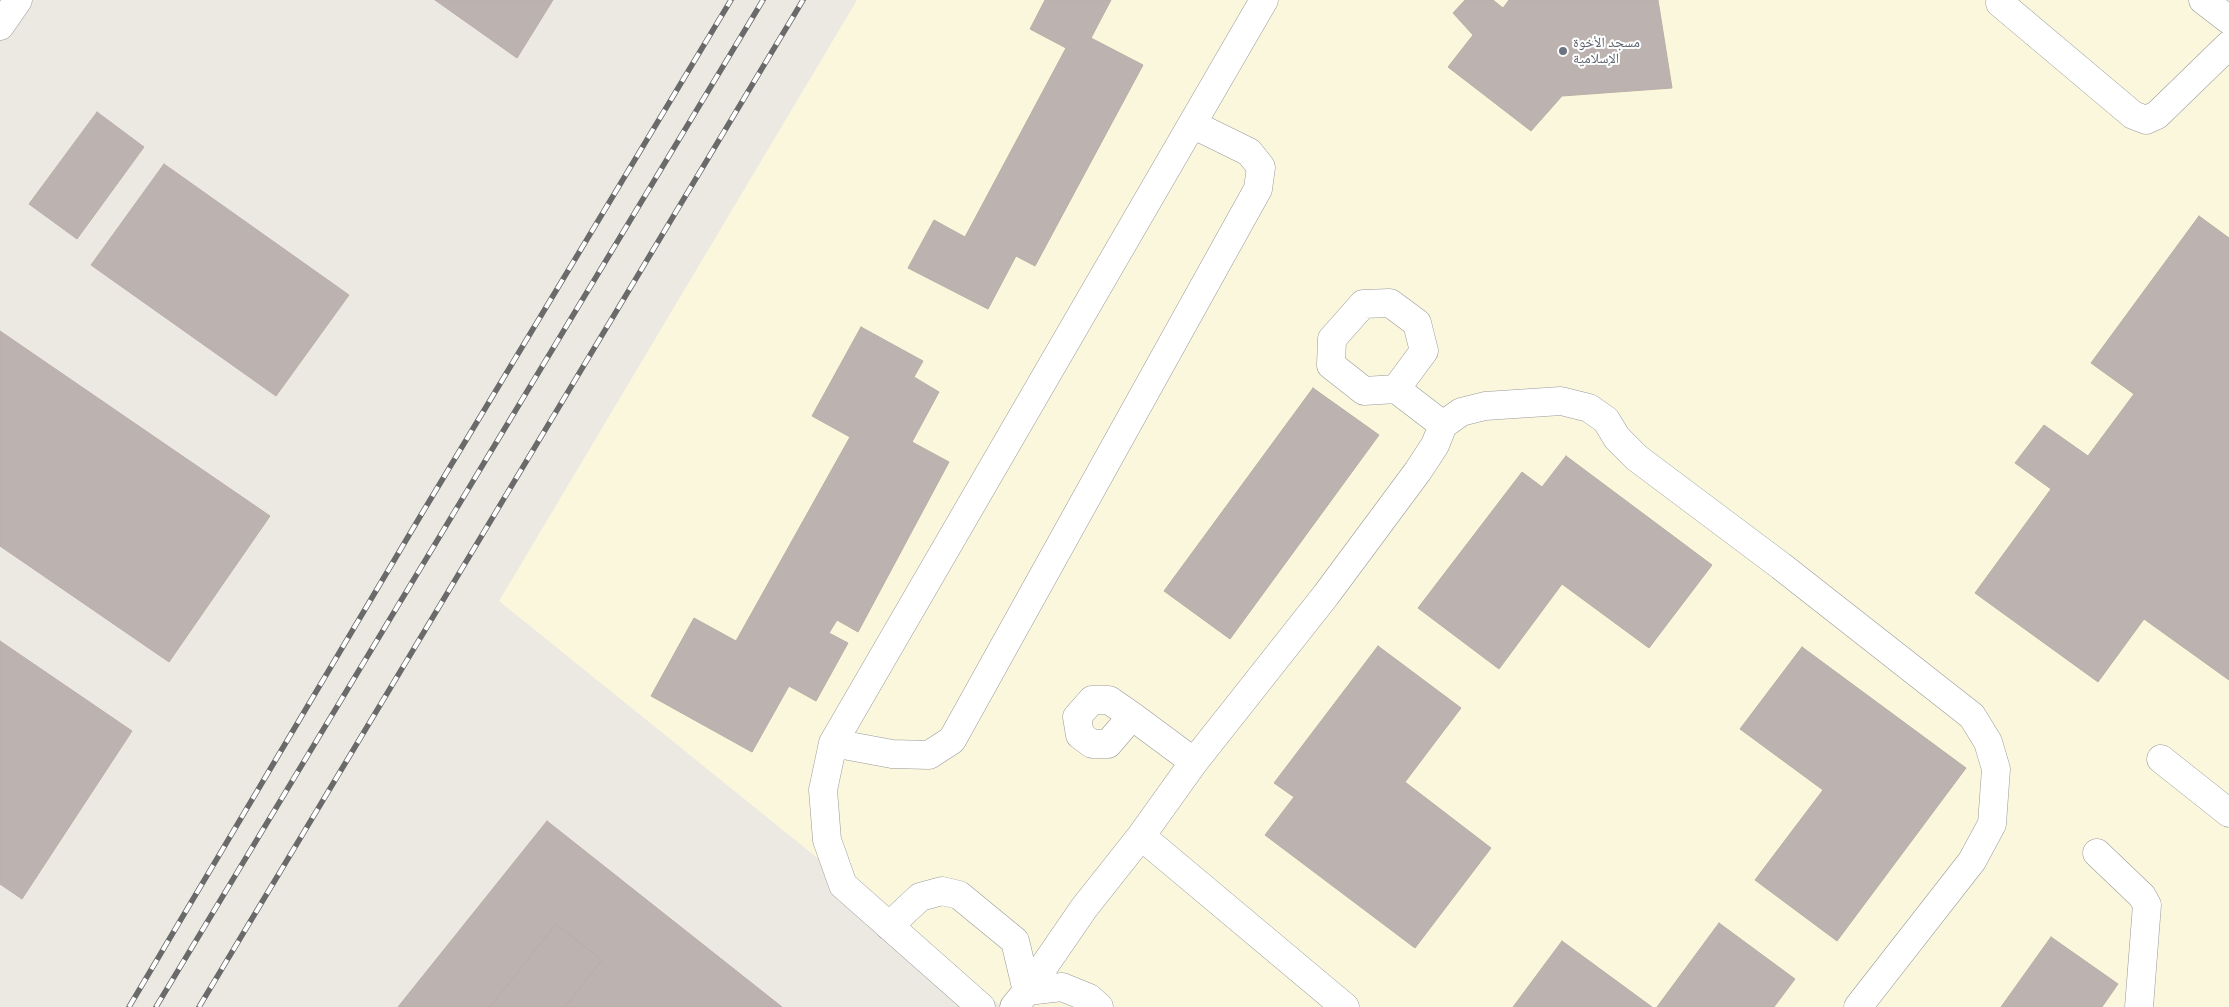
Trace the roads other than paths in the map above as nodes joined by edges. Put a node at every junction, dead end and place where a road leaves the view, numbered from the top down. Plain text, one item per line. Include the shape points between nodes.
1 (18, 0) edge
2 (1264, 0) edge
3 (2203, 0) edge
4 (2000, 3) dead end
5 (2229, 20) edge
6 (0, 26) edge
7 (2229, 45) edge
8 (1192, 124) junction
9 (1396, 389) dead end
10 (1443, 425) junction
11 (1132, 716) dead end
12 (833, 743) junction
13 (2161, 759) dead end
14 (1194, 762) junction
15 (2229, 812) edge
16 (1141, 836) junction
17 (2097, 853) dead end
18 (889, 926) junction
19 (1021, 999) edge
20 (981, 1007) edge
21 (1099, 1007) edge
22 (1345, 1007) edge
23 (1858, 1007) edge
24 (2139, 1007) edge

1 - 6 street
2 - 8 street
3 - 5 street
4 - 7 street via 2133,116 2146,120 2157,116
8 - 12 street
8 - 12 street via 1249,152 1261,168 1258,189 952,740 929,755 892,754
9 - 10 street
10 - 14 street via 1435,445 1418,471
10 - 23 street via 1460,412 1485,406 1561,401 1589,408 1606,420 1617,438 1637,458 1972,716 1988,742 1996,770 1992,824 1972,861
11 - 14 street
12 - 18 street via 823,790 826,840 843,885
13 - 15 street
14 - 16 street
16 - 19 street via 1084,908
16 - 22 street
17 - 24 street via 2142,896 2147,905
18 - 19 street via 920,898 942,891 959,895 1015,941
18 - 20 street
19 - 21 street via 1062,987 1089,998

